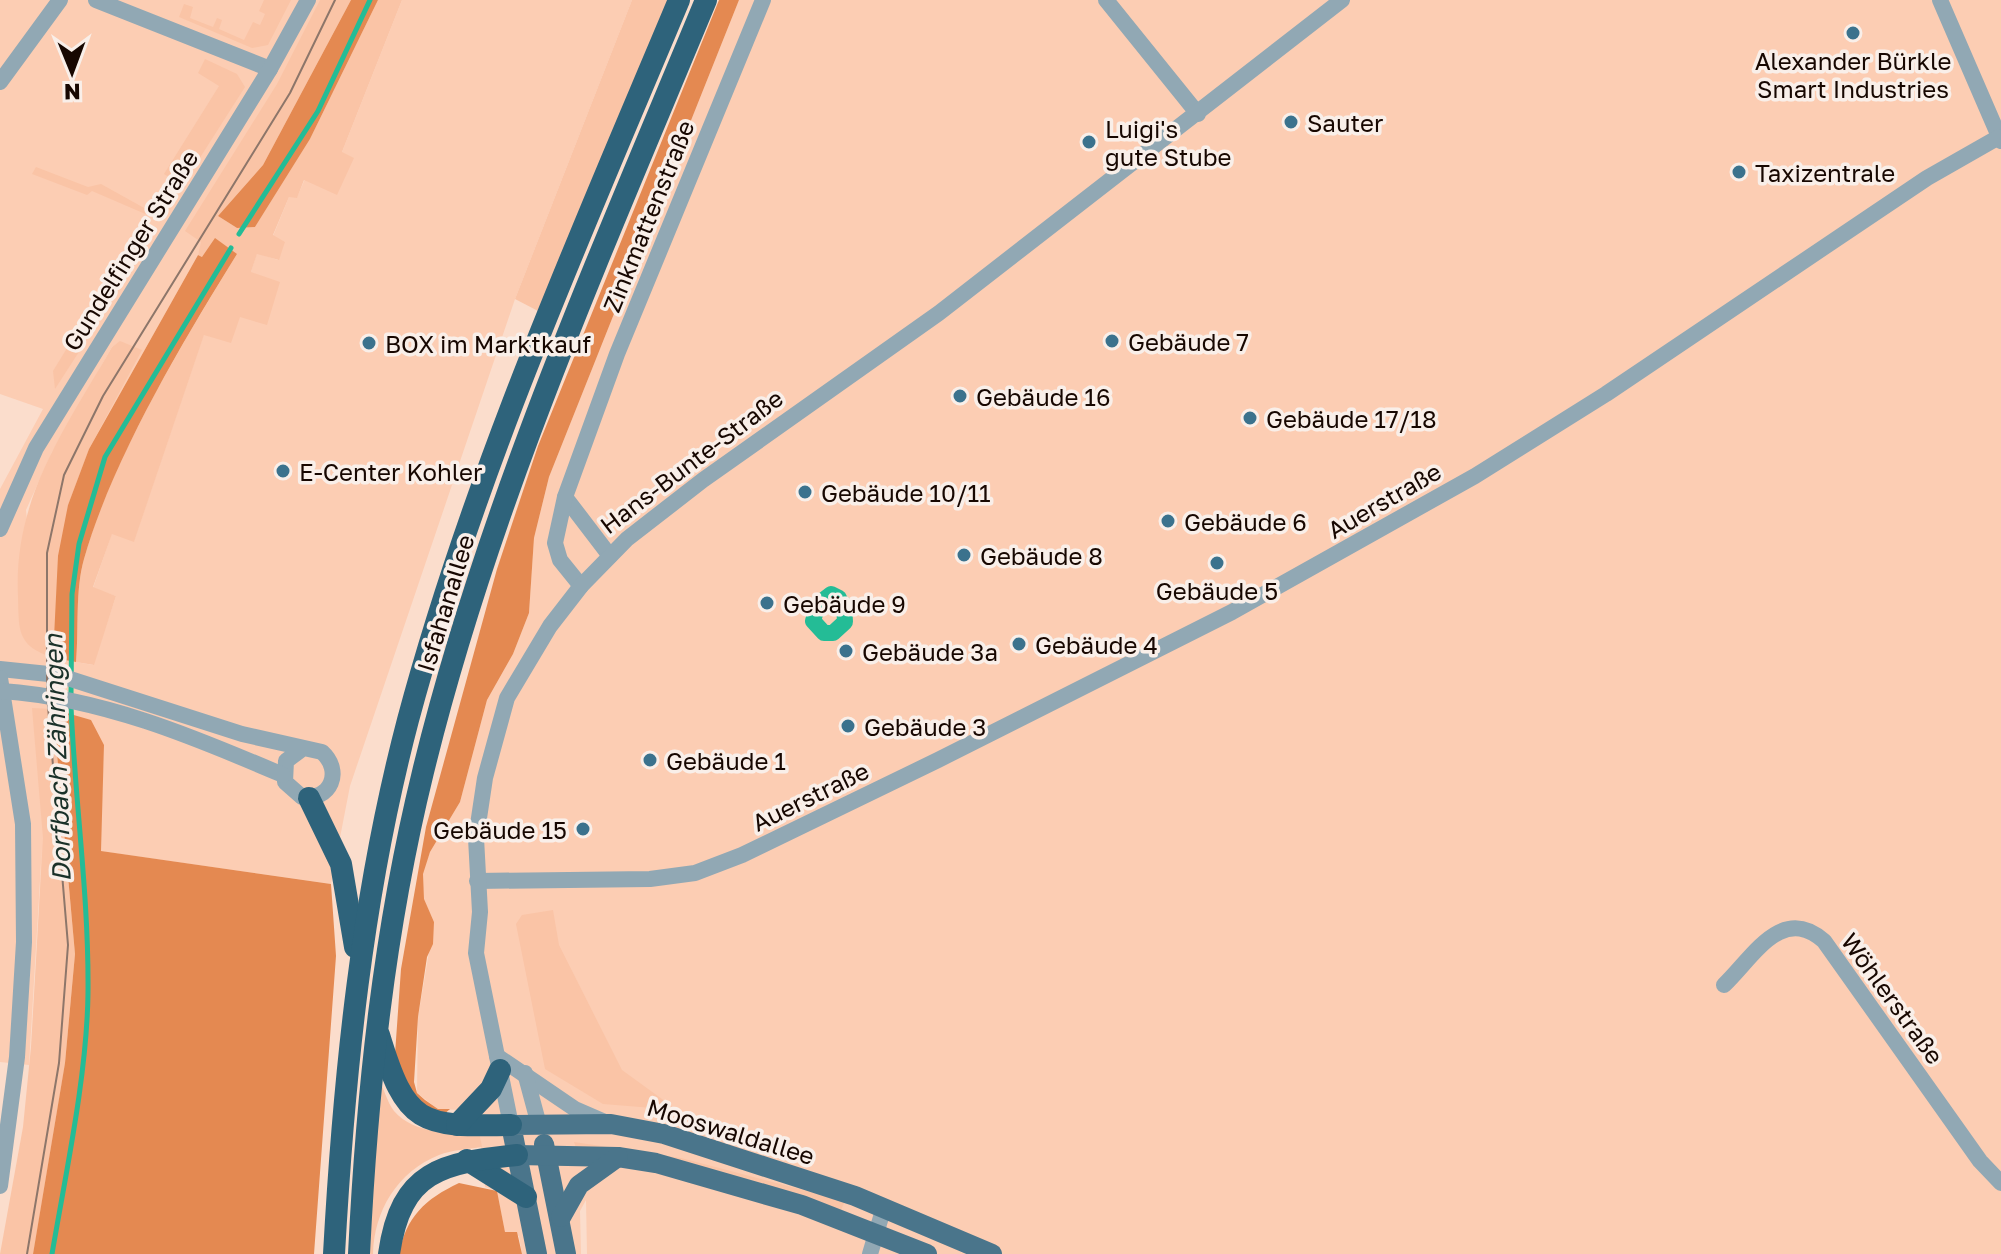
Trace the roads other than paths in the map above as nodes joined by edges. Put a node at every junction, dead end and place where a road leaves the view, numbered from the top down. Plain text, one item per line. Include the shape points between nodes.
1 (60, 0) edge
2 (96, 0) edge
3 (308, 0) edge
4 (679, 0) edge
5 (706, 0) edge
6 (763, 0) edge
7 (1106, 0) edge
8 (1342, 0) edge
9 (1940, 0) edge
10 (270, 69) junction
11 (0, 82) edge
12 (1198, 114) junction
13 (2000, 139) edge
14 (565, 497) junction
15 (0, 529) edge
16 (610, 556) junction
17 (581, 586) junction
18 (0, 669) edge
19 (1, 685) edge
20 (302, 749) junction
21 (283, 775) junction
22 (309, 798) junction
23 (477, 881) junction
24 (358, 968) junction
25 (1724, 985) dead end
26 (376, 1026) junction
27 (498, 1063) junction
28 (525, 1073) junction
29 (611, 1124) junction
30 (457, 1125) junction
31 (511, 1125) junction
32 (539, 1125) junction
33 (547, 1154) junction
34 (517, 1155) junction
35 (618, 1157) junction
36 (467, 1160) junction
37 (2001, 1183) edge
38 (0, 1186) edge
39 (526, 1197) junction
40 (884, 1207) junction
41 (561, 1217) junction
42 (875, 1232) junction
43 (914, 1252) edge
44 (334, 1254) edge
45 (359, 1254) edge
46 (389, 1254) edge
47 (537, 1254) edge
48 (566, 1254) edge
49 (870, 1254) edge
50 (992, 1254) edge

1 - 11 street
2 - 10 street
3 - 10 street, Gundelfinger Straße
4 - 24 highway, Isfahanallee via 550,309 438,619 390,798
5 - 26 highway, Isfahanallee via 569,330 482,567 423,771
6 - 14 street, Zinkmattenstraße via 617,354
7 - 12 street
8 - 12 street, Hans-Bunte-Straße
9 - 13 street
10 - 15 street, Gundelfinger Straße via 36,448
12 - 16 street, Hans-Bunte-Straße via 939,313 703,480
13 - 23 street, Auerstraße via 1927,178 1475,476 1232,612 938,760 695,873 650,879
14 - 16 street
14 - 17 street, Zinkmattenstraße via 555,543 560,560
16 - 17 street, Hans-Bunte-Straße
17 - 23 street, Hans-Bunte-Straße via 507,698 478,814
18 - 20 street via 58,675
19 - 21 street via 83,701 203,741
19 - 38 street via 23,824 24,942 17,1057
20 - 21 street via 286,761
20 - 22 street via 322,752 333,766 326,792
21 - 22 street via 289,789
22 - 24 highway via 341,864
23 - 27 street, Hans-Bunte-Straße via 476,953
24 - 44 highway, Isfahanallee
25 - 37 street, Wöhlerstraße via 1778,931 1800,926 1811,930
26 - 30 highway via 408,1107 430,1120
26 - 45 highway, Isfahanallee
27 - 28 street
27 - 30 highway via 491,1089
27 - 31 street, Hans-Bunte-Straße
28 - 29 street via 575,1109
28 - 32 street
29 - 32 main road, Mooswaldallee
29 - 40 main road, Mooswaldallee via 664,1134
30 - 31 highway
31 - 32 main road, Mooswaldallee
31 - 34 main road, Hans-Bunte-Straße
32 - 33 main road
33 - 34 main road, Mooswaldallee
33 - 35 main road, Mooswaldallee
33 - 41 main road
34 - 36 highway
34 - 39 main road, Hans-Bunte-Straße
35 - 41 main road via 579,1185
35 - 42 main road, Mooswaldallee via 680,1168
36 - 39 highway
36 - 46 highway via 435,1170 414,1188 397,1215
39 - 47 main road, Hans-Bunte-Straße
40 - 42 street
40 - 50 main road, Mooswaldallee
41 - 48 main road
42 - 43 main road, Mooswaldallee
42 - 49 street

